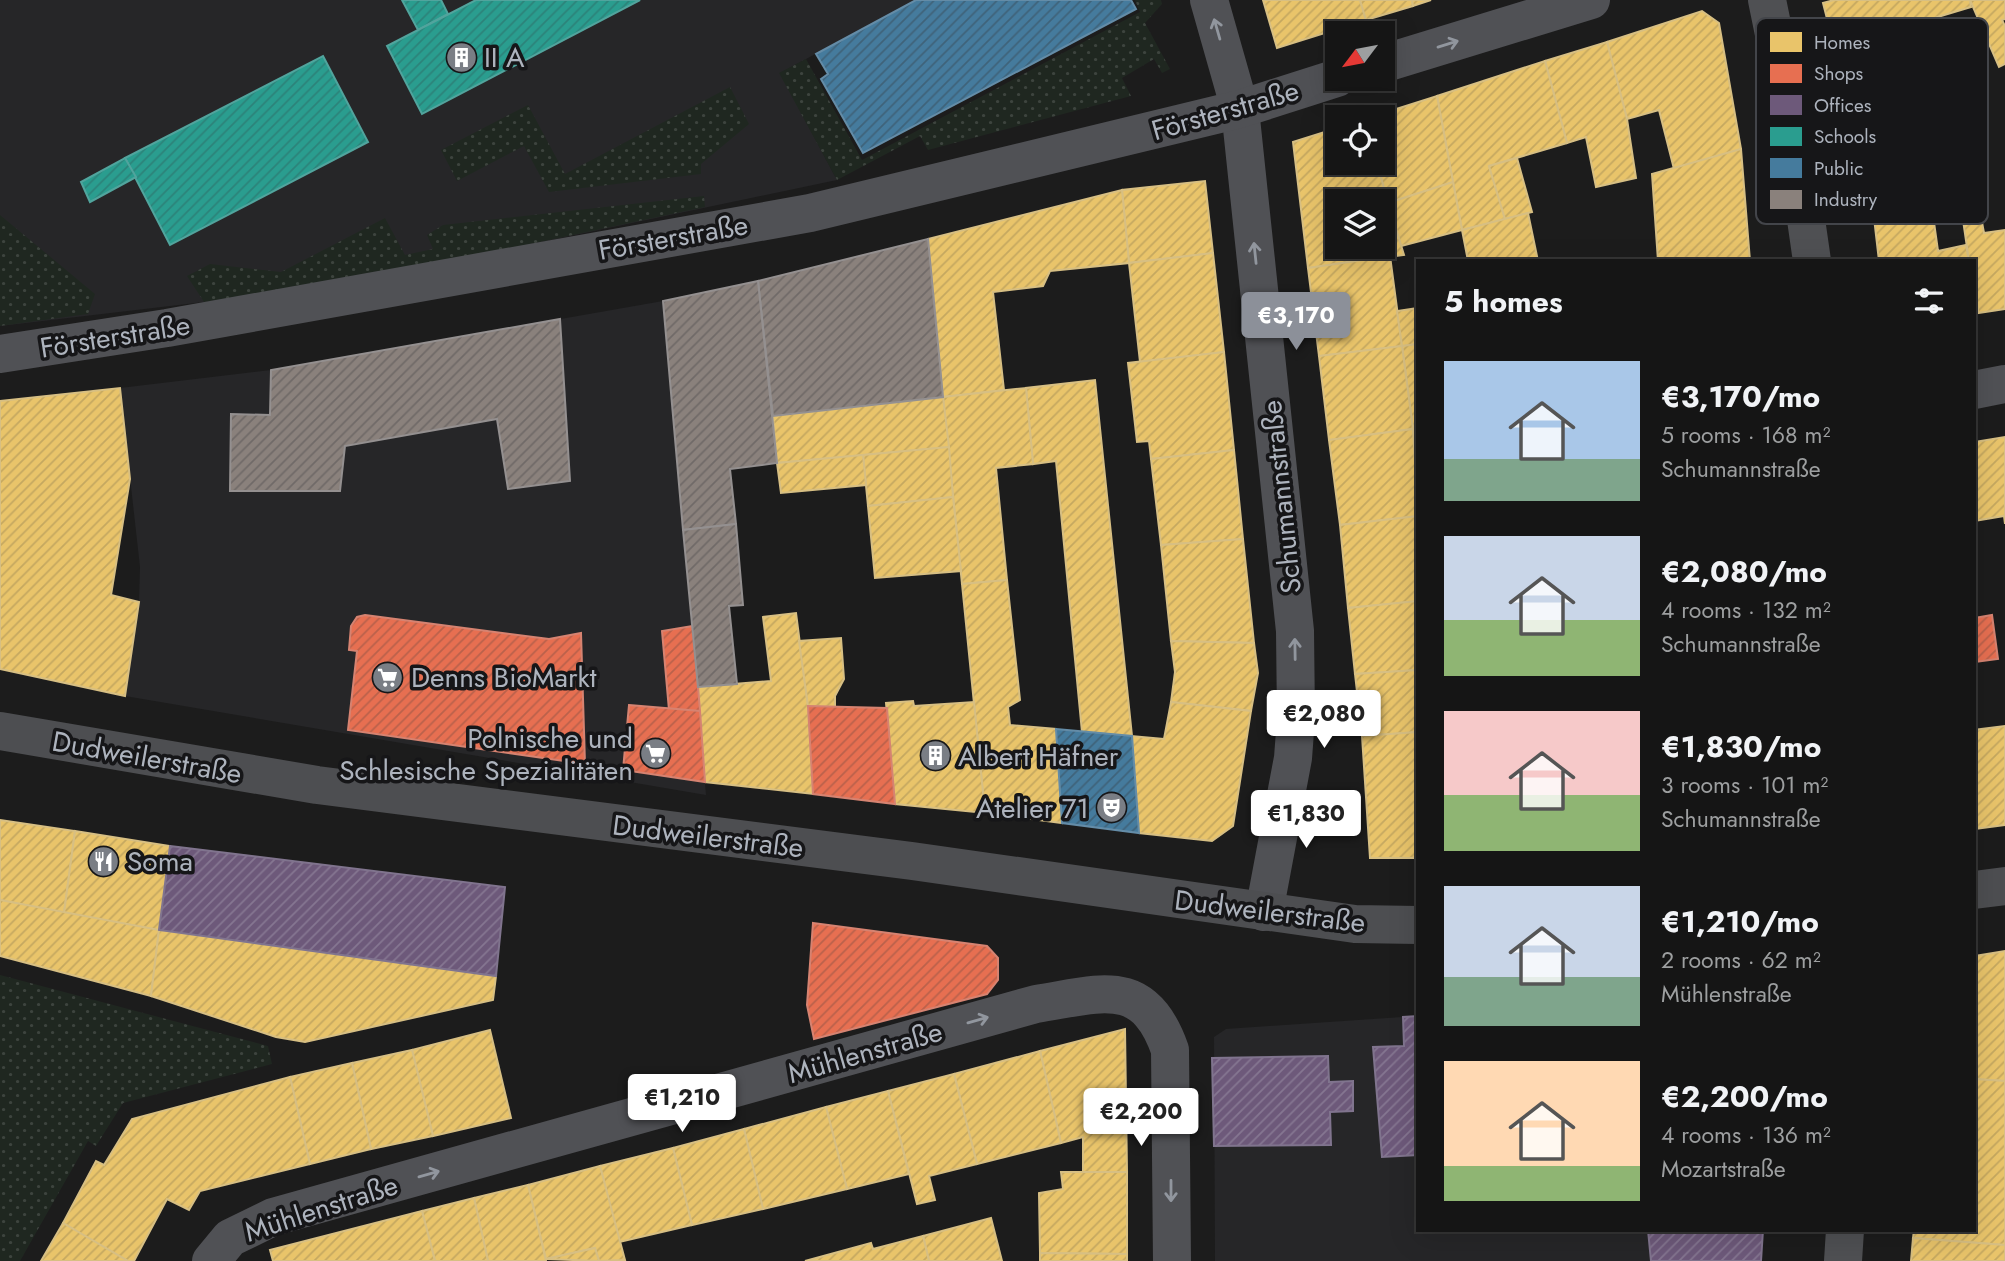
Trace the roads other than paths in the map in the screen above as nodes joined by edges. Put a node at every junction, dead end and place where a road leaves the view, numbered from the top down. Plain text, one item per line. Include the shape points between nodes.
1 (1209, 0) edge
2 (1591, 0) edge
3 (1767, 0) edge
4 (1771, 18) edge
5 (1395, 60) edge
6 (1325, 82) edge
7 (1240, 109) junction
8 (1807, 224) edge
9 (1812, 259) edge
10 (0, 354) edge
11 (2005, 384) edge
12 (1976, 390) edge
13 (0, 731) edge
14 (2005, 886) edge
15 (1976, 890) edge
16 (1264, 912) junction
17 (1416, 925) edge
18 (1845, 1232) edge
19 (211, 1261) edge
20 (1172, 1261) edge
21 (1843, 1261) edge

7 -> 1 street, Schumannstraße
5 -> 2 street
3 - 4 main road
6 - 7 street, Försterstraße
7 - 10 street, Försterstraße via 810,213
16 -> 7 street, Schumannstraße via 1293,758 1295,631
8 - 9 main road
11 - 12 street
13 - 16 main road, Dudweilerstraße via 342,788 912,861
14 - 15 main road
16 - 17 main road, Dudweilerstraße via 1355,924
18 - 21 main road
19 -> 20 street, Mühlenstraße via 230,1238 273,1217 1036,1004 1104,994 1133,999 1150,1010 1170,1050

